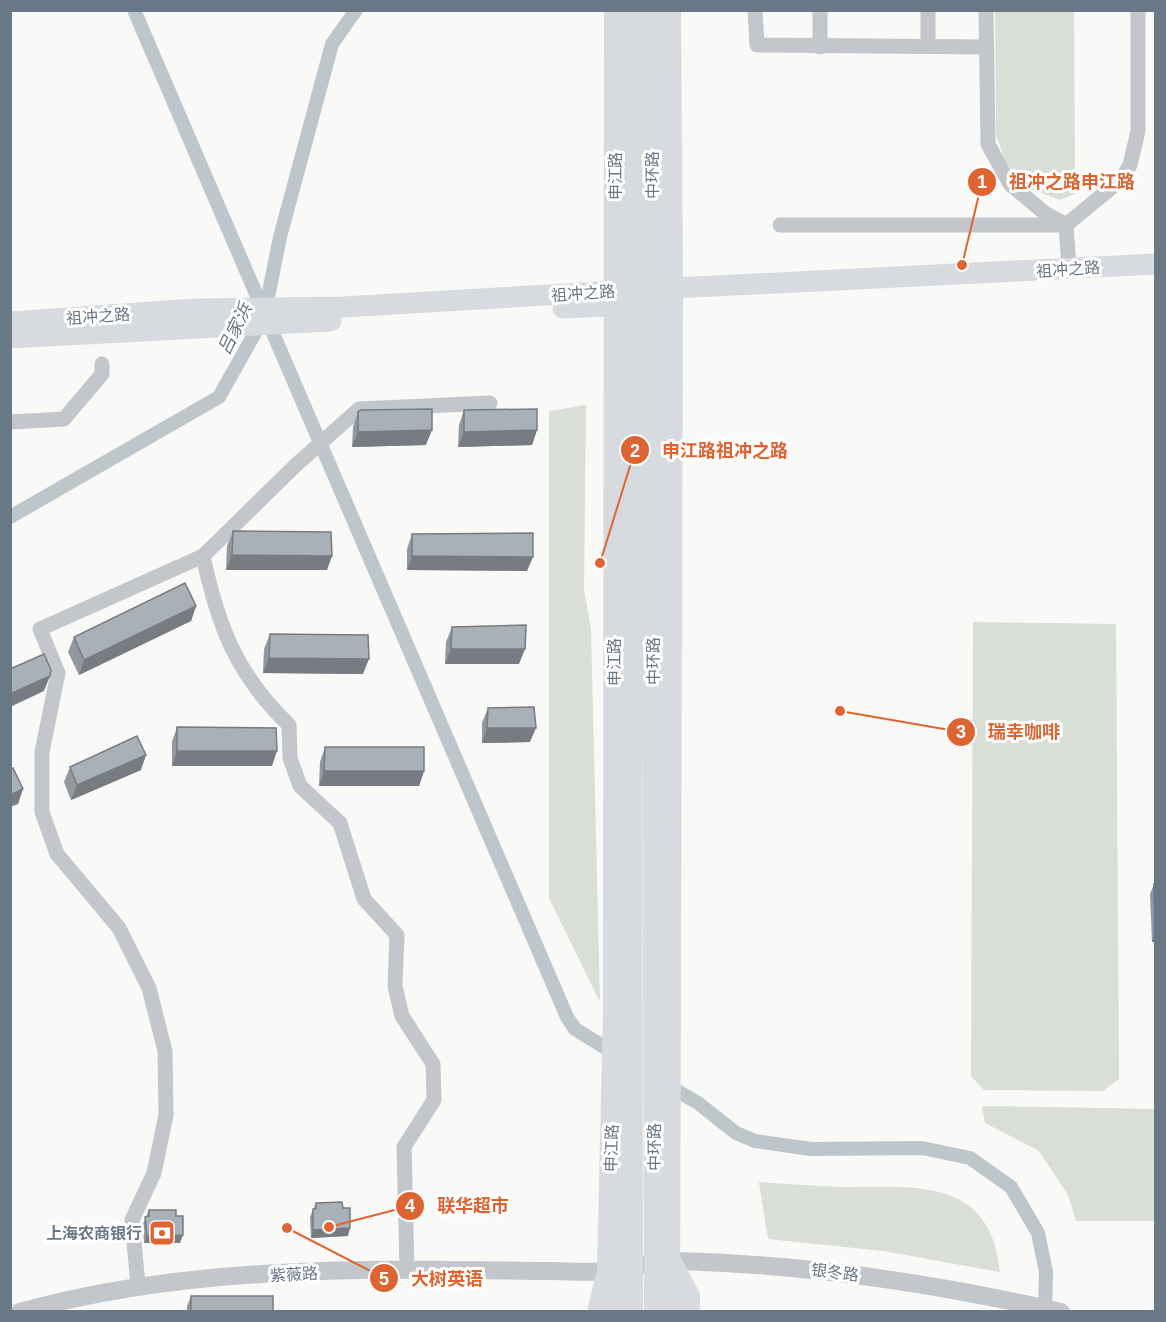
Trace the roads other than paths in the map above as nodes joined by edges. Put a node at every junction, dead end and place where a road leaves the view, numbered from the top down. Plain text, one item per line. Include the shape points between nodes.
1 (615, 10) edge
2 (629, 10) edge
3 (652, 10) edge
4 (670, 10) edge
5 (755, 10) edge
6 (820, 10) edge
7 (928, 10) edge
8 (986, 10) edge
9 (1138, 10) edge
10 (928, 46) junction
11 (820, 47) junction
12 (986, 47) junction
13 (780, 225) dead end
14 (1066, 225) junction
15 (1155, 264) edge
16 (1069, 268) junction
17 (1155, 278) edge
18 (672, 295) junction
19 (614, 298) junction
20 (194, 318) junction
21 (10, 322) edge
22 (10, 338) edge
23 (102, 364) dead end
24 (490, 403) dead end
25 (10, 422) edge
26 (203, 556) junction
27 (630, 1216) junction
28 (670, 1261) junction
29 (407, 1269) junction
30 (608, 1271) junction
31 (138, 1286) junction
32 (20, 1311) edge
33 (598, 1311) edge
34 (612, 1311) edge
35 (631, 1311) edge
36 (656, 1311) edge
37 (669, 1311) edge
38 (689, 1311) edge
39 (1061, 1311) edge

1 - 19 main road, 申江路
2 - 27 highway, 中环路
3 - 36 highway, 中环路
4 - 18 main road
5 - 11 street via 757,45
6 - 11 street
7 - 10 street
8 - 12 street
9 - 14 street via 1138,131 1130,165 1122,179
10 - 11 street
10 - 12 street
12 - 14 street via 987,134 994,158 1010,184
13 - 14 street
14 - 16 street
15 - 16 main road, 祖冲之路
16 - 18 main road, 祖冲之路
17 - 18 main road, 祖冲之路
18 - 19 main road, 祖冲之路
18 - 28 main road
19 - 20 main road, 祖冲之路 via 342,314
19 - 30 main road, 申江路 via 614,1011
20 - 21 main road, 祖冲之路
20 - 22 main road, 祖冲之路
23 - 25 street via 102,374 64,419
24 - 26 street via 359,410
26 - 29 street via 214,606 237,662 266,703 289,725 290,758 300,786 340,823 364,899 398,935 395,986 402,1016 433,1064 434,1101 404,1147
26 - 31 street via 40,629 58,673 42,752 42,812 57,854 119,928 149,988 165,1050 166,1115 154,1173 132,1220
27 - 34 highway
27 - 35 highway, 中环路
28 - 30 street, 银冬路
28 - 37 main road
28 - 38 main road via 689,1296
28 - 39 street, 银冬路 via 823,1270
29 - 30 street, 紫薇路
29 - 31 street, 紫薇路 via 206,1278
30 - 33 main road, 申江路
30 - 34 main road
31 - 32 street, 紫薇路

